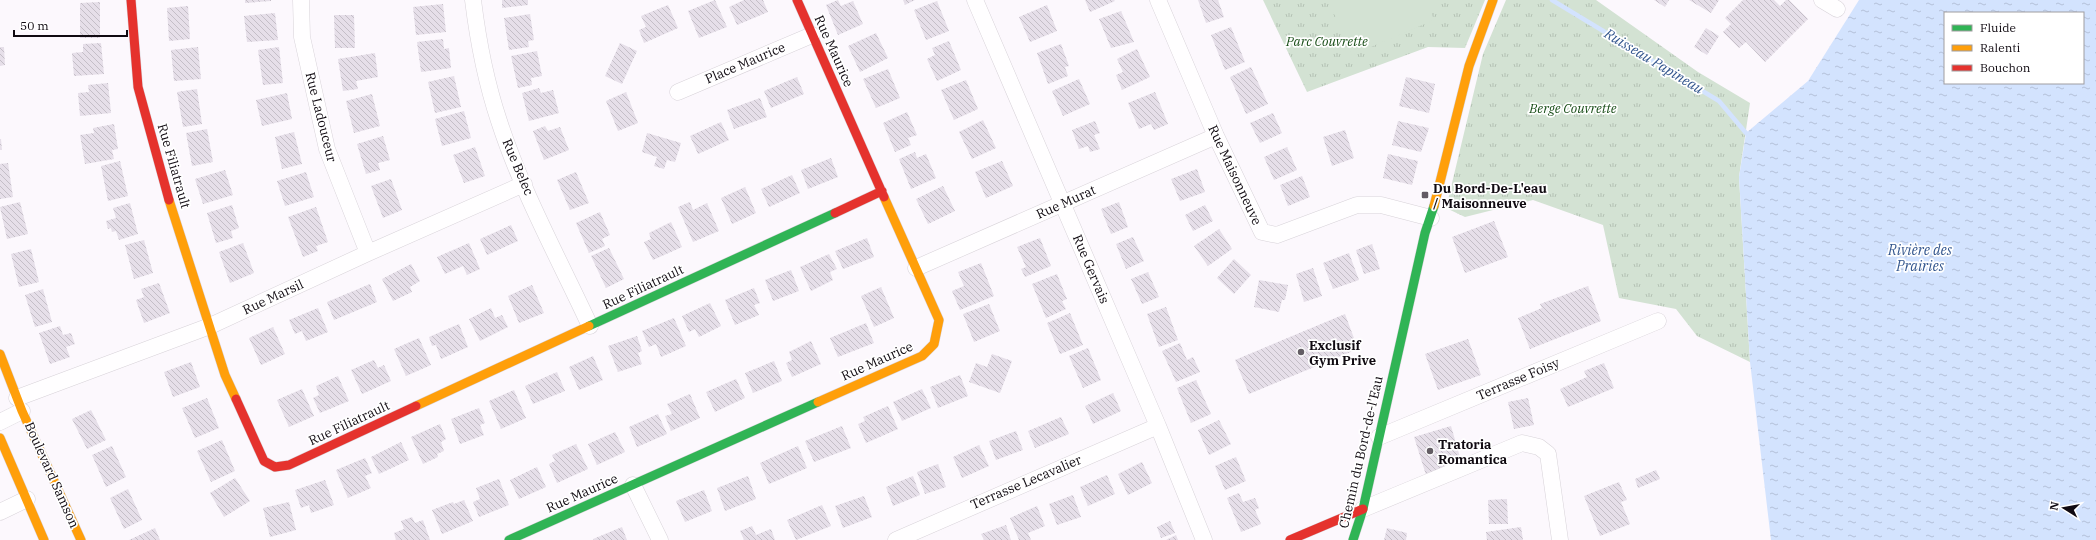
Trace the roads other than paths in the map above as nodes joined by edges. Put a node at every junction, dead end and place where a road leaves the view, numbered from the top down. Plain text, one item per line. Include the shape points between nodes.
1 (131, 0) edge
2 (301, 0) edge
3 (473, 0) edge
4 (797, 0) edge
5 (975, 0) edge
6 (1158, 0) edge
7 (1493, 0) edge
8 (1822, 0) edge
9 (1837, 9) dead end
10 (812, 35) junction
11 (678, 92) dead end
12 (1216, 136) junction
13 (524, 184) junction
14 (882, 191) junction
15 (1063, 204) junction
16 (1431, 218) junction
17 (368, 252) junction
18 (916, 268) junction
19 (1658, 321) dead end
20 (210, 326) junction
21 (590, 326) junction
22 (0, 354) edge
23 (20, 404) junction
24 (0, 422) edge
25 (1158, 426) junction
26 (1379, 437) junction
27 (0, 438) edge
28 (633, 485) junction
29 (27, 499) junction
30 (1363, 509) junction
31 (0, 512) edge
32 (44, 540) edge
33 (81, 540) edge
34 (509, 540) edge
35 (660, 540) edge
36 (896, 540) edge
37 (1204, 540) edge
38 (1290, 540) edge
39 (1354, 540) edge
40 (1560, 540) edge

1 - 20 street, Rue Filiatrault via 138,87 169,201
2 - 17 street, Rue Ladouceur via 302,37 326,149
3 - 13 street, Rue Belec via 484,69 499,122
4 - 10 street, Rue Maurice
5 - 15 street, Rue Gervais
6 - 12 street, Rue Maisonneuve
7 - 16 street, Chemin du Bord-de-l'Eau via 1469,66
8 - 9 street
10 - 11 street, Place Maurice
10 - 14 street, Rue Maurice
12 - 15 street, Rue Murat
12 - 16 street, Rue Maisonneuve via 1262,232 1277,235 1357,205 1381,205
13 - 17 street, Rue Marsil
13 - 21 street, Rue Belec
14 - 18 street, Rue Maurice
14 - 21 street, Rue Filiatrault
15 - 18 street, Rue Murat
15 - 25 street, Rue Gervais
16 - 26 street, Chemin du Bord-de-l'Eau via 1424,234
17 - 20 street, Rue Marsil
18 - 28 street, Rue Maurice via 939,320 934,344 922,356
19 - 26 street, Terrasse Foisy
20 - 21 street, Rue Filiatrault via 225,375 264,462 275,467 289,465
20 - 23 street, Rue Marsil
22 - 23 street, Boulevard Samson
23 - 24 street, Boulevard Samson
23 - 33 street, Boulevard Samson
25 - 36 street, Terrasse Lecavalier
25 - 37 street, Rue Gervais
26 - 30 street, Chemin du Bord-de-l'Eau
27 - 29 street
28 - 34 street, Rue Maurice
28 - 35 street
29 - 31 street
29 - 32 street
30 - 38 street
30 - 39 street, Chemin du Bord-de-l'Eau
30 - 40 street via 1522,443 1539,446 1548,454

